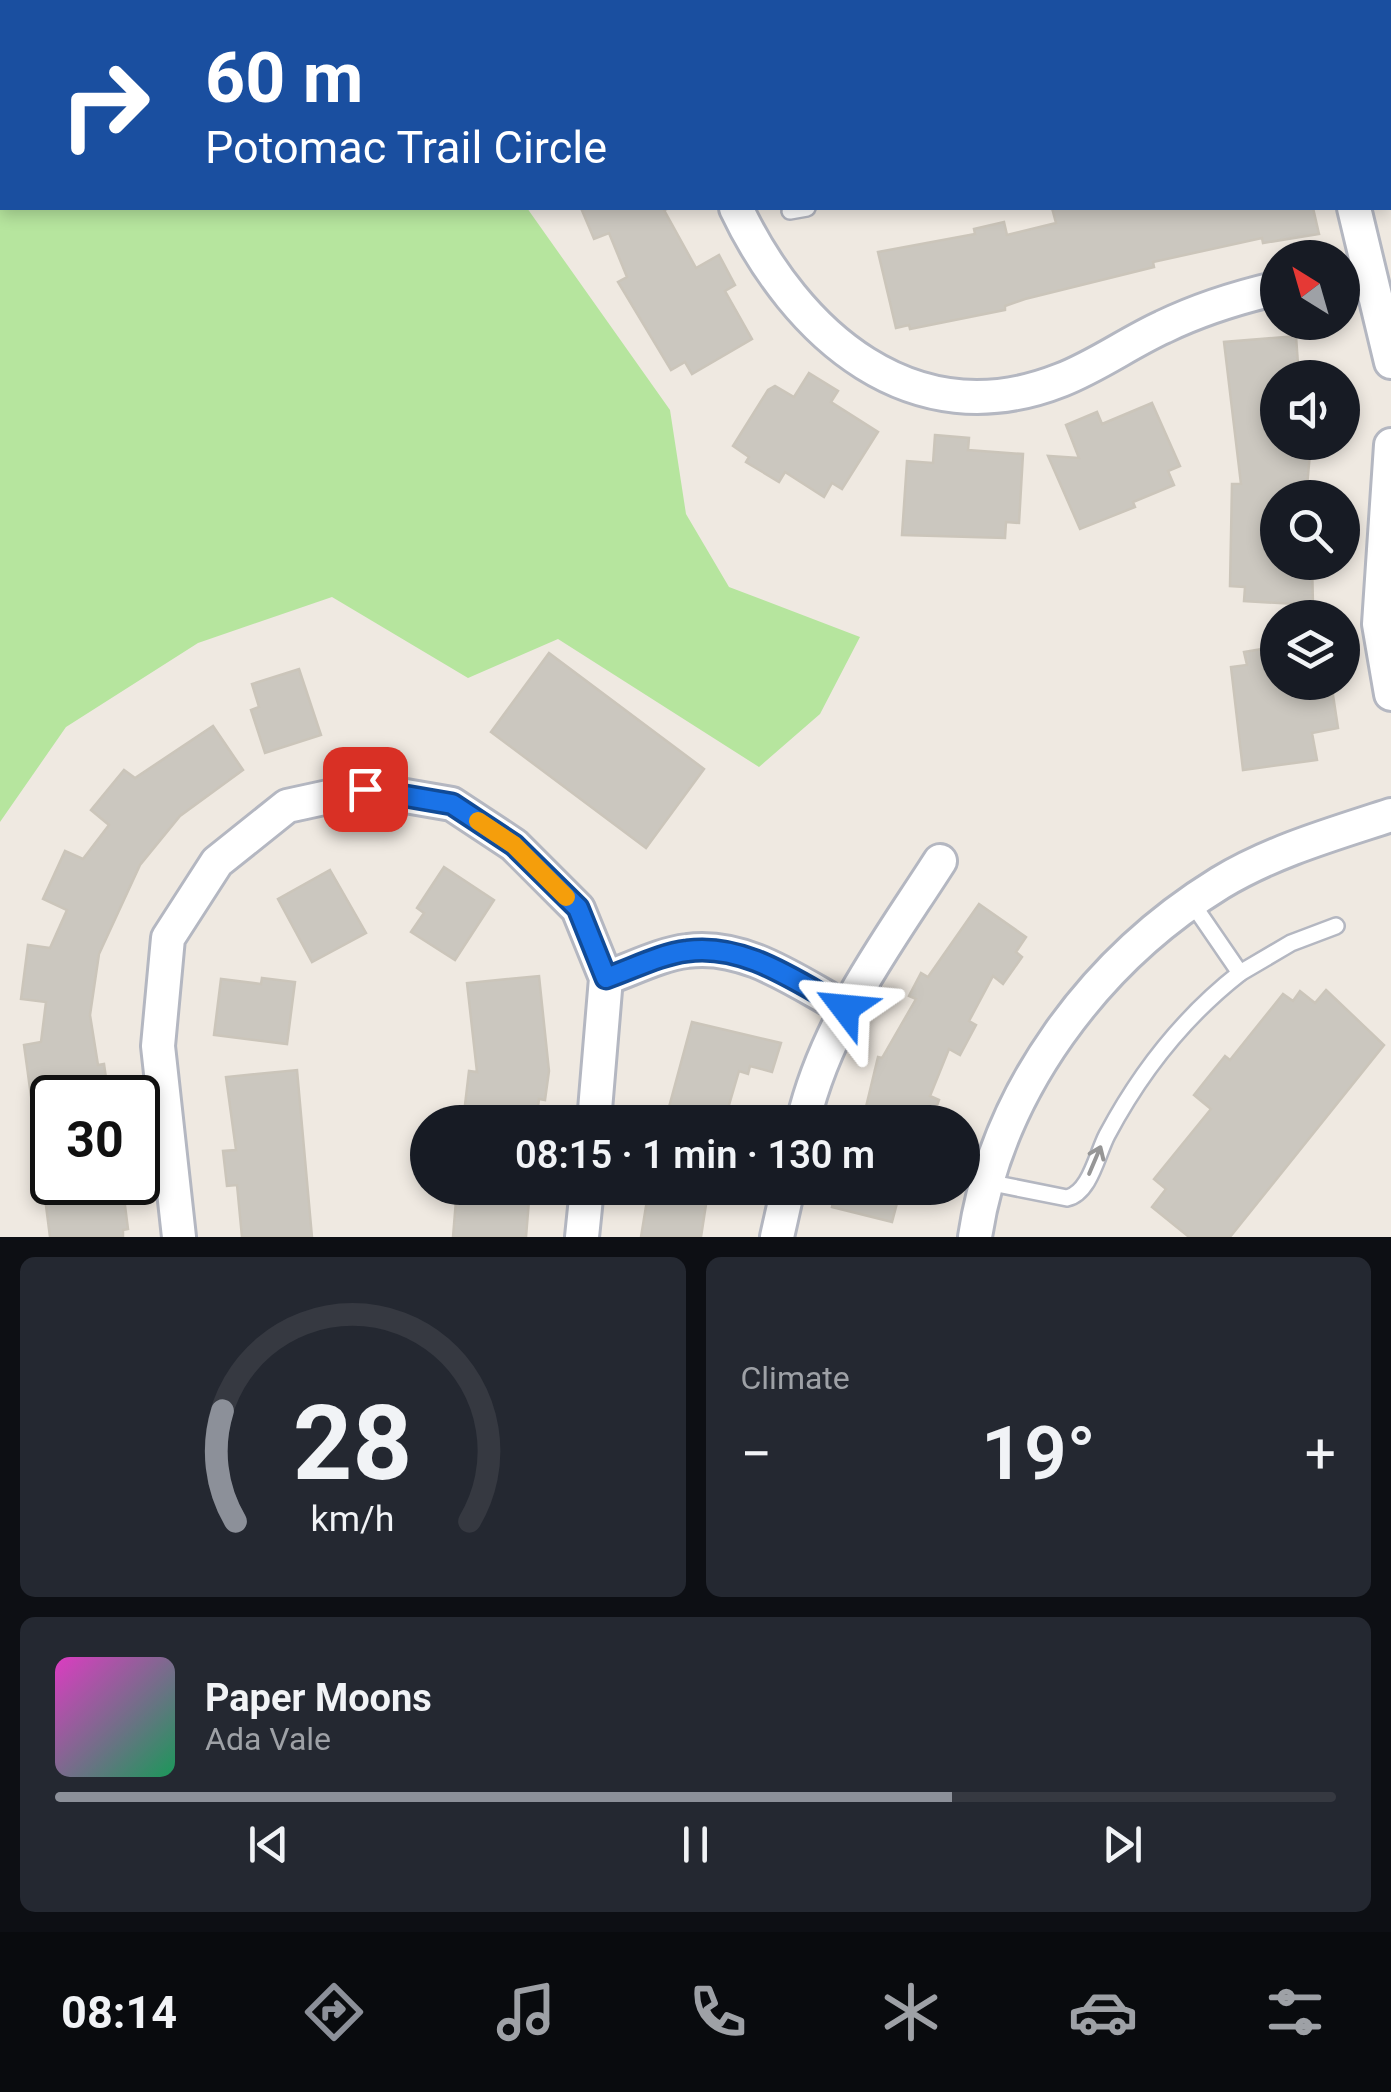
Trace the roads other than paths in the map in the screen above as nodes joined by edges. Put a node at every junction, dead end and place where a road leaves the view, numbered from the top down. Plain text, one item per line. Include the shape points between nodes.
1 (737, 210) edge
2 (1354, 210) edge
3 (1367, 265) edge
4 (1260, 294) edge
5 (1391, 362) edge
6 (1391, 445) edge
7 (1391, 694) edge
8 (1391, 816) edge
9 (940, 861) dead end
10 (1192, 903) junction
11 (1336, 926) dead end
12 (1240, 973) junction
13 (606, 978) junction
14 (845, 1008) junction
15 (595, 1105) edge
16 (807, 1105) edge
17 (987, 1182) junction
18 (585, 1205) edge
19 (784, 1205) edge
20 (179, 1237) edge
21 (582, 1237) edge
22 (777, 1237) edge
23 (975, 1237) edge

1 - 4 street via 771,271 815,328 870,367 935,390 1006,394 1060,380 1165,325
2 - 3 street
3 - 5 street
6 - 7 street via 1379,624
8 - 10 street via 1301,844
9 - 14 street
10 - 12 lane
10 - 17 street via 1110,972 1045,1052 999,1138
11 - 12 lane
17 -> 12 lane via 1073,1198 1124,1103 1188,1019
13 - 14 street via 687,950 734,953
13 - 15 street
13 - 20 street via 578,908 514,845 452,804 365,789 288,806 217,862 168,938 158,1046
14 - 16 street
17 - 23 street
18 - 21 street
19 - 22 street

